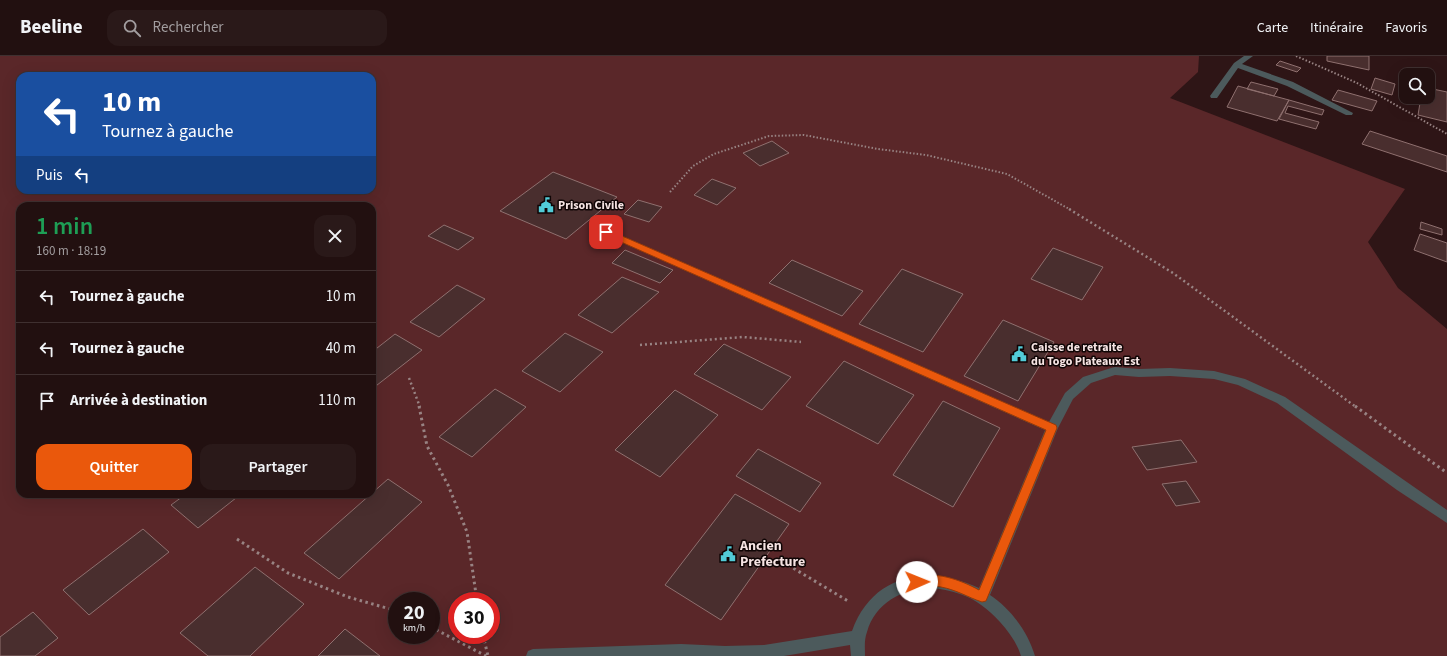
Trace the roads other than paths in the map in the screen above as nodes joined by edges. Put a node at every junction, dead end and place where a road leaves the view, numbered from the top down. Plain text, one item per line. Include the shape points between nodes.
1 (1249, 56) edge
2 (1237, 65) junction
3 (1327, 91) dead end
4 (1313, 94) junction
5 (1214, 96) dead end
6 (1349, 113) dead end
7 (606, 232) dead end
8 (1052, 428) junction
9 (1447, 517) edge
10 (982, 597) junction
11 (858, 637) junction
12 (532, 656) edge
13 (858, 656) edge
14 (1028, 656) edge

1 - 2 street
2 - 4 street
2 - 5 street
3 - 4 street via 1325,96
4 - 6 street
7 - 8 street
8 - 9 street via 1069,396 1087,380 1096,376 1115,371 1214,375 1241,382 1280,400
8 - 10 street
10 - 11 street via 961,586 939,581 917,582 897,587 880,597 867,613
10 - 14 street via 1001,612 1016,631
11 - 12 street via 764,652 682,651
11 - 13 street

